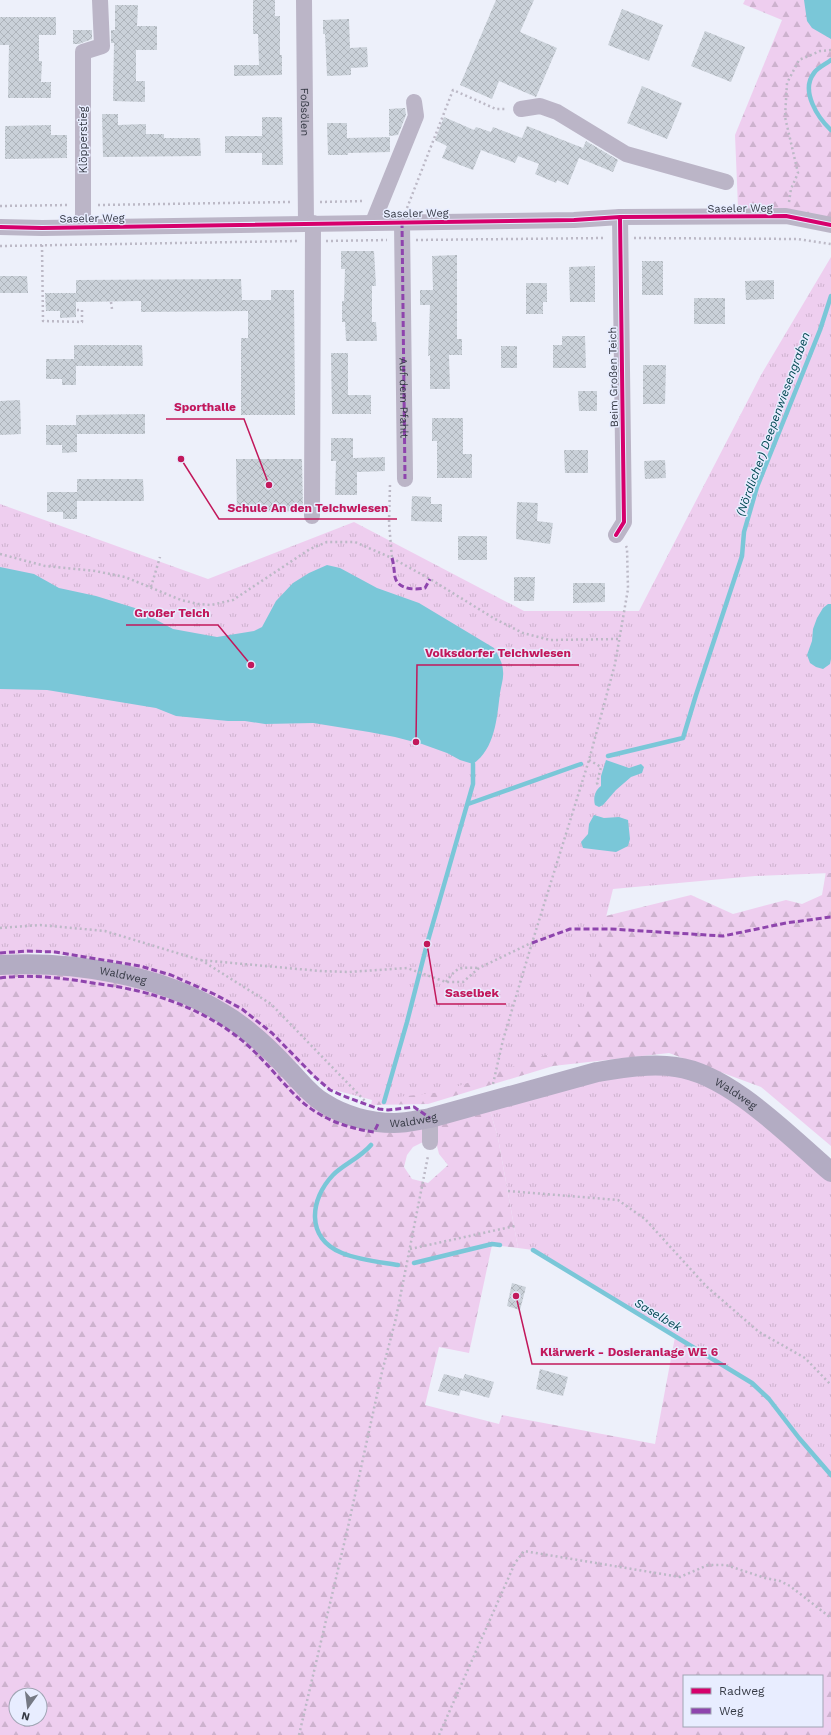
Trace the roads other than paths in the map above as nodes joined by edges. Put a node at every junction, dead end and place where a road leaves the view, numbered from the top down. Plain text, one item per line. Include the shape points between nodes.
1 (100, 0) edge
2 (304, 0) edge
3 (414, 102) dead end
4 (521, 109) road end
5 (726, 182) dead end
6 (620, 217) junction
7 (373, 222) junction
8 (402, 222) junction
9 (310, 223) junction
10 (831, 225) edge
11 (0, 227) edge
12 (785, 227) junction
13 (83, 228) junction
14 (831, 232) edge
15 (406, 479) road end
16 (312, 516) dead end
17 (616, 535) road end
18 (0, 965) edge
19 (430, 1118) junction
20 (430, 1142) road end
21 (831, 1172) edge

1 - 13 street, Klöpperstieg via 102,46 83,52
2 - 9 street, Foßsölen via 306,202
3 - 7 street via 416,116
4 - 5 street via 540,106 557,112 626,154
6 - 8 street, Saseler Weg
6 - 12 street, Saseler Weg via 731,218
6 - 17 street, Beim Großen Teich via 624,522
7 - 8 street, Saseler Weg
7 - 9 street, Saseler Weg
8 - 15 street, Auf dem Pfahlt
9 - 13 street, Saseler Weg
9 - 16 street, Foßsölen via 314,241
10 - 12 street, Saseler Weg
11 - 13 street, Saseler Weg
12 - 14 street, Saseler Weg
18 - 19 main road, Waldweg via 41,964 84,968 173,989 207,1004 243,1026 323,1103 379,1122
19 - 20 street
19 - 21 main road, Waldweg via 597,1072 676,1066 696,1071 734,1091

